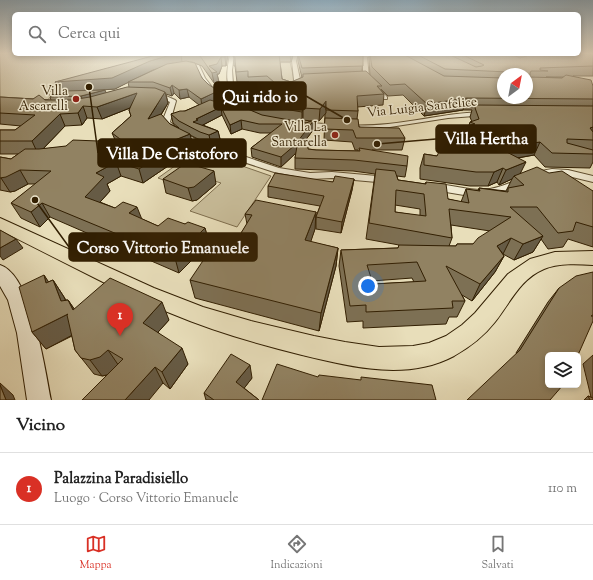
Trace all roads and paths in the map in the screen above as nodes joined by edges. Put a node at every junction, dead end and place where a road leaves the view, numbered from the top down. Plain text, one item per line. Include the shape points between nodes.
1 (199, 72) edge
2 (230, 72) edge
3 (295, 72) edge
4 (366, 72) edge
5 (366, 78) junction
6 (358, 79) edge
7 (312, 82) edge
8 (75, 83) edge
9 (68, 95) edge
10 (144, 95) edge
11 (385, 98) edge
12 (492, 114) edge
13 (293, 124) edge
14 (534, 175) junction
15 (593, 179) edge
16 (396, 181) edge
17 (593, 183) edge
18 (428, 186) edge
19 (0, 223) edge
20 (593, 258) edge
21 (0, 272) edge
22 (39, 400) edge

1 - 2 street via 210,88 251,116 259,116 237,99 230,88
3 - 7 street via 296,80
4 - 5 street
5 - 6 street
5 - 11 street
8 - 9 street via 54,94
10 - 16 street via 164,97 173,101 166,122 178,133 212,149 277,170 310,176 332,175
12 - 13 street, Via Luigia Sanfelice via 463,113 387,126 311,125 306,128
14 - 15 street via 564,171
14 - 17 street
14 - 18 street via 496,191 467,192
19 - 20 main road via 156,299 187,311 265,336 378,358 405,358 442,350 458,342 484,319 521,274 538,265 564,258
21 - 22 street via 12,291 23,318

